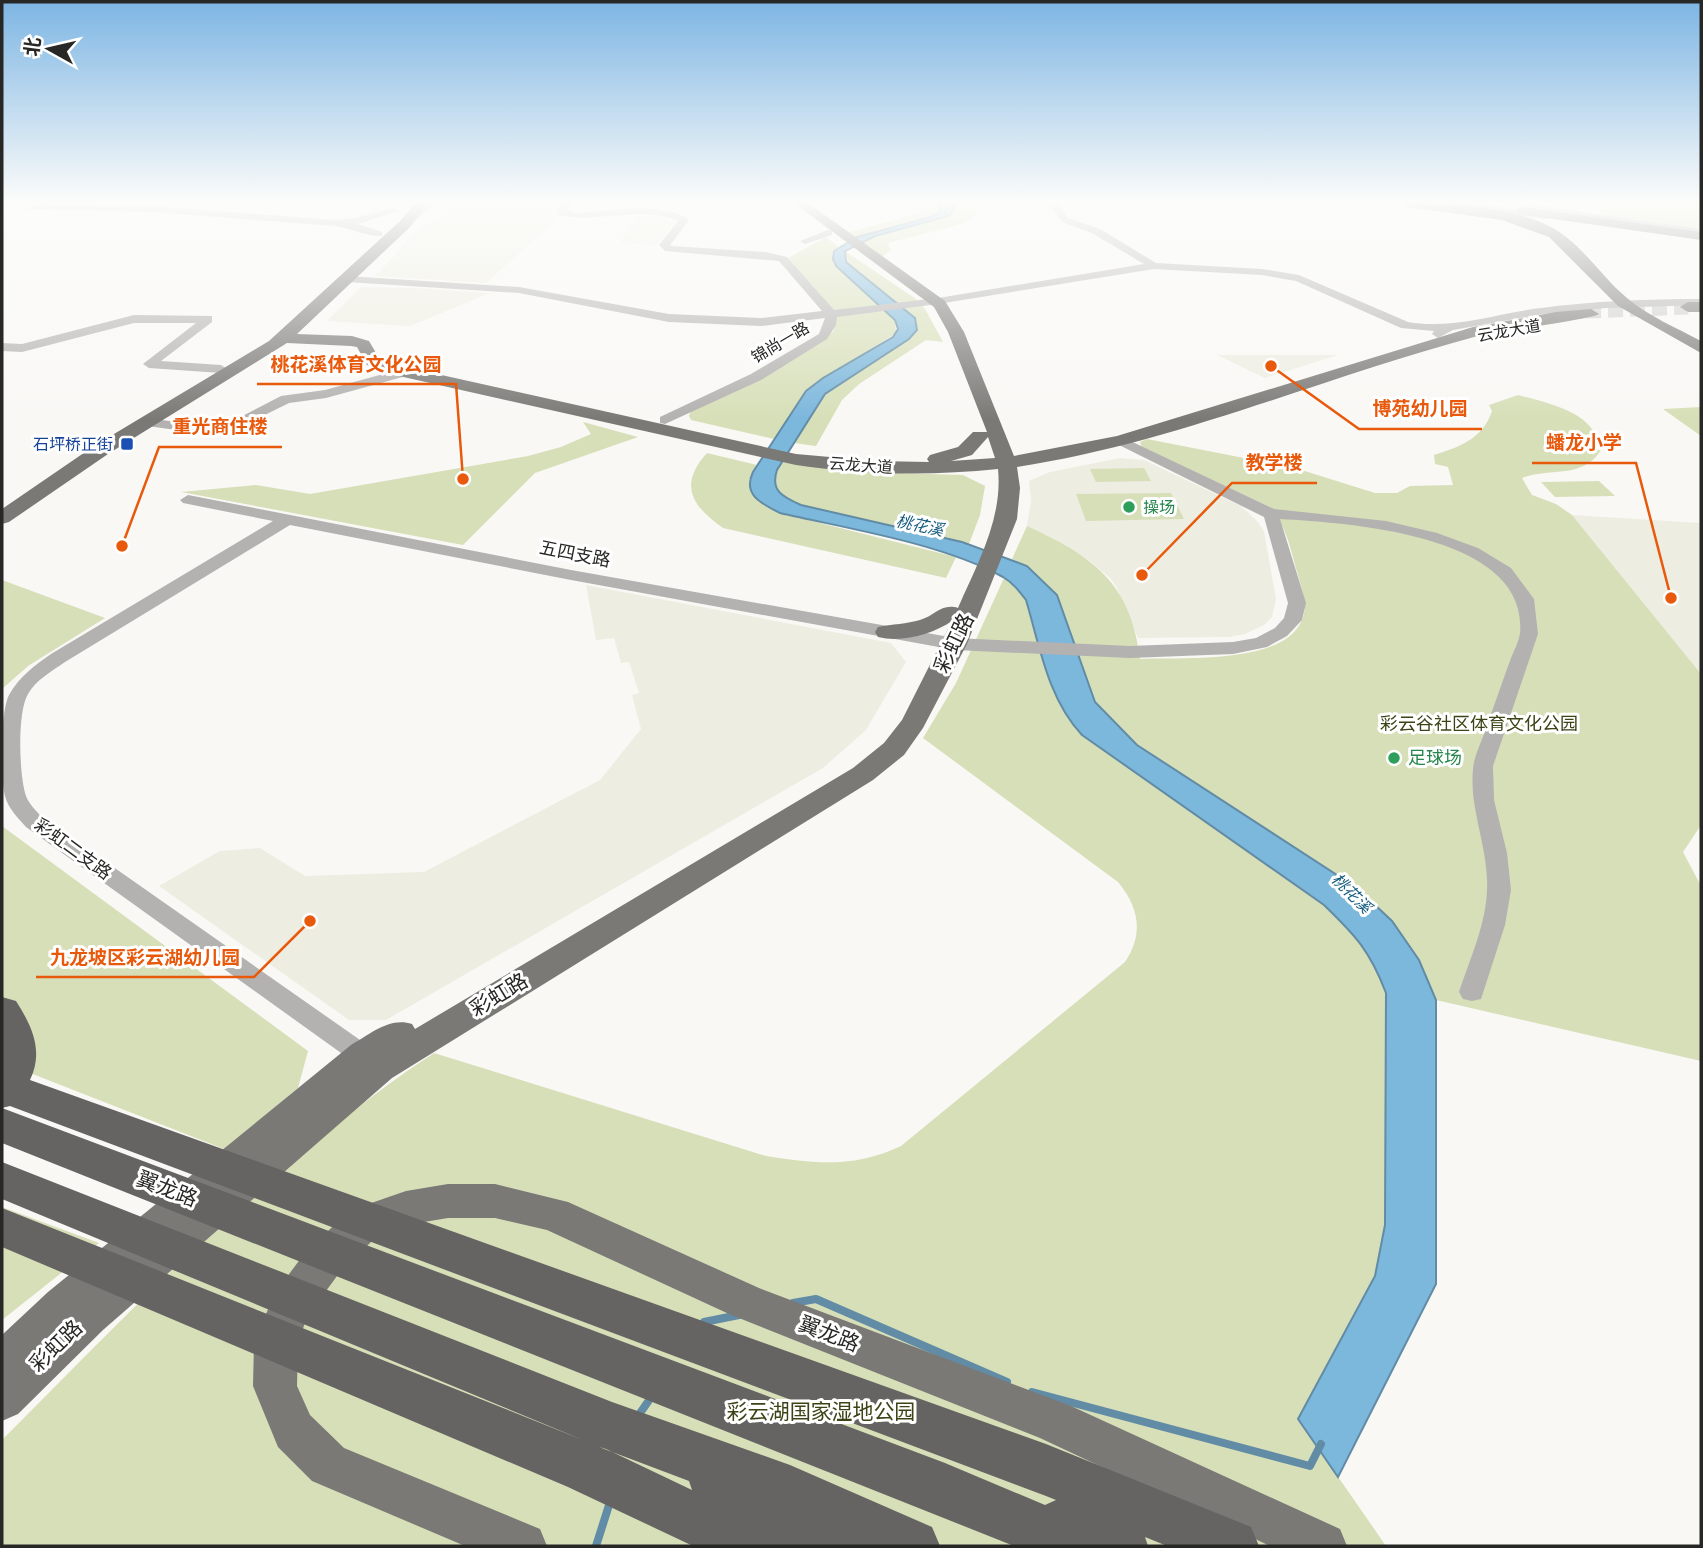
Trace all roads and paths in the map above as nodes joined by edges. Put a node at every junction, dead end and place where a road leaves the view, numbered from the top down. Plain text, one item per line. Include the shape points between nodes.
1 (336, 275) edge
2 (350, 275) edge
3 (797, 275) edge
4 (895, 275) edge
5 (1097, 275) edge
6 (1282, 275) edge
7 (1599, 275) edge
8 (1603, 275) edge
9 (347, 279) junction
10 (933, 302) junction
11 (1628, 302) junction
12 (1694, 308) edge
13 (1591, 312) junction
14 (831, 314) junction
15 (1647, 315) junction
16 (1405, 325) junction
17 (1436, 336) junction
18 (285, 337) junction
19 (1701, 341) edge
20 (2, 347) edge
21 (1701, 348) edge
22 (221, 369) junction
23 (405, 372) junction
24 (665, 420) junction
25 (147, 422) junction
26 (988, 434) junction
27 (1122, 441) junction
28 (1087, 442) junction
29 (748, 444) junction
30 (1048, 459) junction
31 (997, 460) junction
32 (939, 464) junction
33 (1002, 488) junction
34 (188, 500) dead end
35 (2, 503) edge
36 (1271, 514) junction
37 (2, 518) edge
38 (286, 520) junction
39 (958, 621) junction
40 (887, 632) joint
41 (1472, 992) dead end
42 (2, 1011) edge
43 (372, 1062) junction
44 (2, 1086) edge
45 (2, 1092) edge
46 (2, 1125) edge
47 (2, 1180) edge
48 (2, 1227) edge
49 (2, 1364) edge
50 (2, 1399) edge
51 (612, 1427) junction
52 (946, 1490) junction
53 (523, 1546) edge
54 (752, 1546) edge
55 (843, 1546) edge
56 (913, 1546) edge
57 (1078, 1546) edge
58 (1121, 1546) edge
59 (1232, 1546) edge
60 (1323, 1546) edge

1 - 22 main road via 273,334
2 - 9 main road
3 - 14 street, 锦尚一路
4 - 10 main road
5 - 10 street
6 - 16 street via 1299,278
7 - 11 main road
8 - 11 main road
9 - 14 street via 519,290 690,320 761,322
9 - 18 main road
10 - 14 street
10 - 26 main road via 956,332
11 - 12 street, 云龙大道
11 - 13 street, 云龙大道
11 - 15 main road
12 - 15 street, 云龙大道
13 - 15 street, 云龙大道
13 - 17 main road, 云龙大道
14 - 24 street, 锦尚一路 via 823,336 756,377
15 - 19 main road
15 - 21 main road
16 - 17 street
16 - 17 street
17 - 27 main road, 云龙大道
17 - 28 main road, 云龙大道
18 - 23 main road, 云龙大道 via 363,344 373,361
18 - 24 main road, 云龙大道 via 363,340 400,363
18 - 25 main road
20 - 22 street via 22,348 134,319 208,319 149,364
22 - 35 main road via 83,447
23 - 25 street via 326,394 286,399 228,429
23 - 29 main road, 云龙大道
24 - 29 main road, 云龙大道
25 - 37 main road
26 - 28 main road via 1025,444
26 - 31 main road
26 - 32 main road
27 - 30 main road, 云龙大道
27 - 36 street
28 - 31 main road, 云龙大道
29 - 32 main road, 云龙大道 via 848,466
30 - 31 main road, 云龙大道
30 - 33 main road via 1021,469
31 - 32 main road, 云龙大道
31 - 33 main road
32 - 33 main road
33 - 39 main road, 彩虹路 via 997,517
34 - 38 street, 五四支路
36 - 39 street via 1297,603 1293,620 1261,643 1130,652
36 - 41 street via 1377,522 1438,538 1497,568 1527,602 1528,634 1483,766 1483,800 1496,853 1499,890
38 - 40 street, 五四支路
38 - 43 street, 彩虹二支路 via 58,658 25,685 12,713 14,792 34,822
39 - 40 main road
39 - 43 main road, 彩虹路 via 914,722 894,749 863,774
42 - 45 highway via 14,1027 18,1046 16,1065
43 - 49 main road, 彩虹路 via 63,1306
43 - 50 main road, 彩虹路
44 - 59 highway via 1046,1470
46 - 52 highway, 翼龙路
47 - 51 highway
48 - 54 highway via 587,1468
51 - 55 highway
51 - 56 highway via 790,1492
52 - 57 highway, 翼龙路
52 - 58 highway
53 - 60 main road, 翼龙路 via 328,1465 294,1431 275,1386 276,1343 290,1307 321,1263 365,1222 406,1208 448,1201 495,1200 554,1214 744,1301 1055,1422

